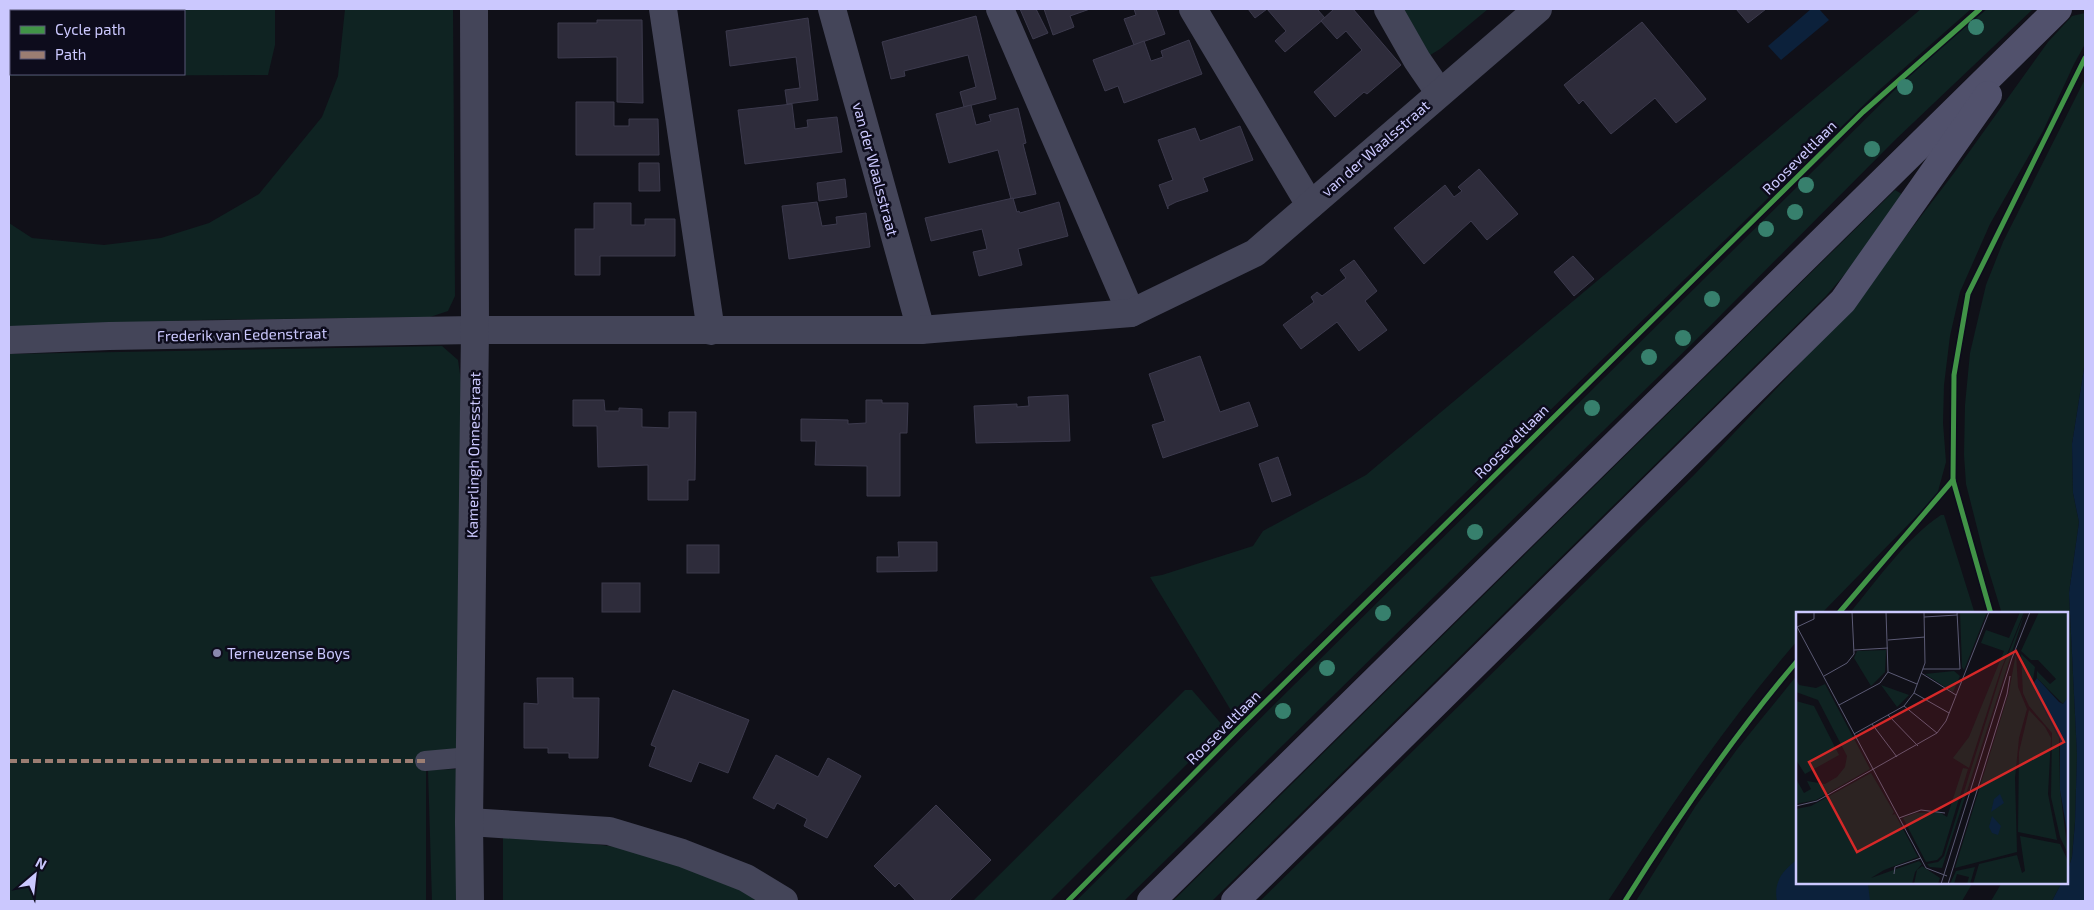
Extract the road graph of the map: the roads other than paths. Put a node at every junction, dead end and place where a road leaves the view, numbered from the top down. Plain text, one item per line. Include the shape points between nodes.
1 (474, 9) edge
2 (663, 9) edge
3 (832, 9) edge
4 (1000, 9) edge
5 (1193, 9) edge
6 (1388, 9) edge
7 (1538, 9) edge
8 (2058, 9) edge
9 (2029, 37) junction
10 (1439, 92) junction
11 (1310, 205) junction
12 (1131, 313) junction
13 (474, 330) junction
14 (921, 330) junction
15 (711, 331) junction
16 (9, 340) edge
17 (470, 756) junction
18 (425, 761) dead end
19 (469, 822) junction
20 (470, 901) edge
21 (784, 901) edge
22 (1151, 901) edge
23 (1235, 901) edge

1 - 13 street, Kamerlingh Onnesstraat
2 - 15 street
3 - 14 street, van der Waalsstraat
4 - 12 street
5 - 11 street, van der Waalsstraat
6 - 10 street, van der Waalsstraat
7 - 10 street, van der Waalsstraat
8 - 9 main road
9 - 22 main road
9 - 23 main road via 1843,301
10 - 11 street, van der Waalsstraat
11 - 12 street, van der Waalsstraat via 1255,253
12 - 14 street, van der Waalsstraat
13 - 15 street, van der Waalsstraat
13 - 16 street, Frederik van Eedenstraat
13 - 17 street, Kamerlingh Onnesstraat
14 - 15 street, van der Waalsstraat
17 - 18 lane
17 - 19 street, Kamerlingh Onnesstraat
19 - 20 street, Kamerlingh Onnesstraat
19 - 21 street via 609,831 682,853 746,878

